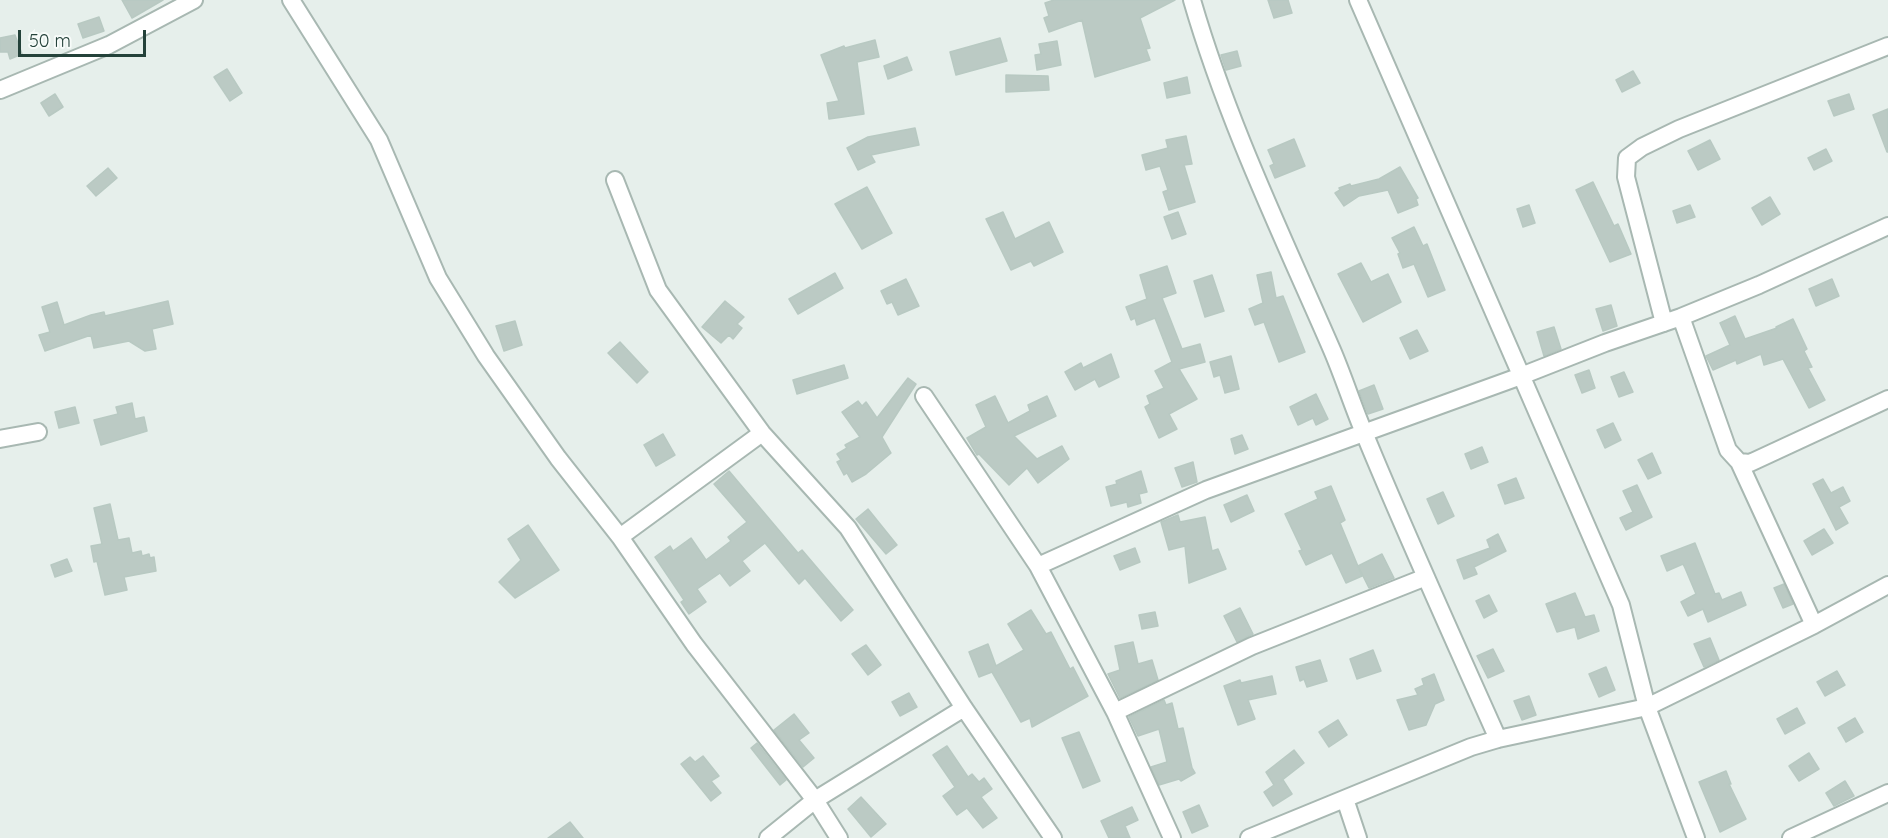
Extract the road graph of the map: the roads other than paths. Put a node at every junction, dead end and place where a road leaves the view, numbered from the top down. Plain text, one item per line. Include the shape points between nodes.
1 (194, 0) edge
2 (291, 0) edge
3 (1192, 0) edge
4 (1358, 0) edge
5 (1888, 46) edge
6 (0, 90) edge
7 (615, 180) dead end
8 (1888, 226) edge
9 (1681, 316) junction
10 (1664, 322) junction
11 (1521, 376) junction
12 (924, 396) dead end
13 (1888, 399) edge
14 (38, 432) dead end
15 (762, 433) junction
16 (1364, 433) junction
17 (0, 439) edge
18 (1739, 462) junction
19 (620, 537) junction
20 (1038, 566) junction
21 (1426, 577) junction
22 (1888, 585) edge
23 (1814, 625) junction
24 (1647, 707) junction
25 (964, 708) junction
26 (1115, 712) junction
27 (1497, 739) junction
28 (1888, 793) edge
29 (1345, 799) junction
30 (815, 800) junction
31 (768, 838) edge
32 (839, 838) edge
33 (1053, 838) edge
34 (1172, 838) edge
35 (1249, 838) edge
36 (1358, 838) edge
37 (1696, 838) edge
38 (1791, 838) edge

1 - 6 street via 109,45
2 - 19 street via 379,140 438,278 486,356
3 - 16 street via 1207,51 1268,207
4 - 11 street
5 - 10 street via 1679,129 1627,158 1626,177
7 - 15 street via 658,290
8 - 9 street via 1760,285
9 - 10 street
9 - 18 street via 1728,450
10 - 11 street
11 - 16 street
11 - 24 street via 1621,605
12 - 20 street
13 - 18 street via 1750,463
14 - 17 street
15 - 19 street
15 - 25 street via 848,528
16 - 20 street via 1206,490
16 - 21 street
18 - 23 street
19 - 30 street via 694,644
20 - 26 street
21 - 26 street via 1252,646
21 - 27 street
22 - 23 street
23 - 24 street
24 - 27 street
24 - 37 street
25 - 30 street
25 - 33 street
26 - 34 street
27 - 29 street
28 - 38 street
29 - 35 street
29 - 36 street
30 - 31 street
30 - 32 street

